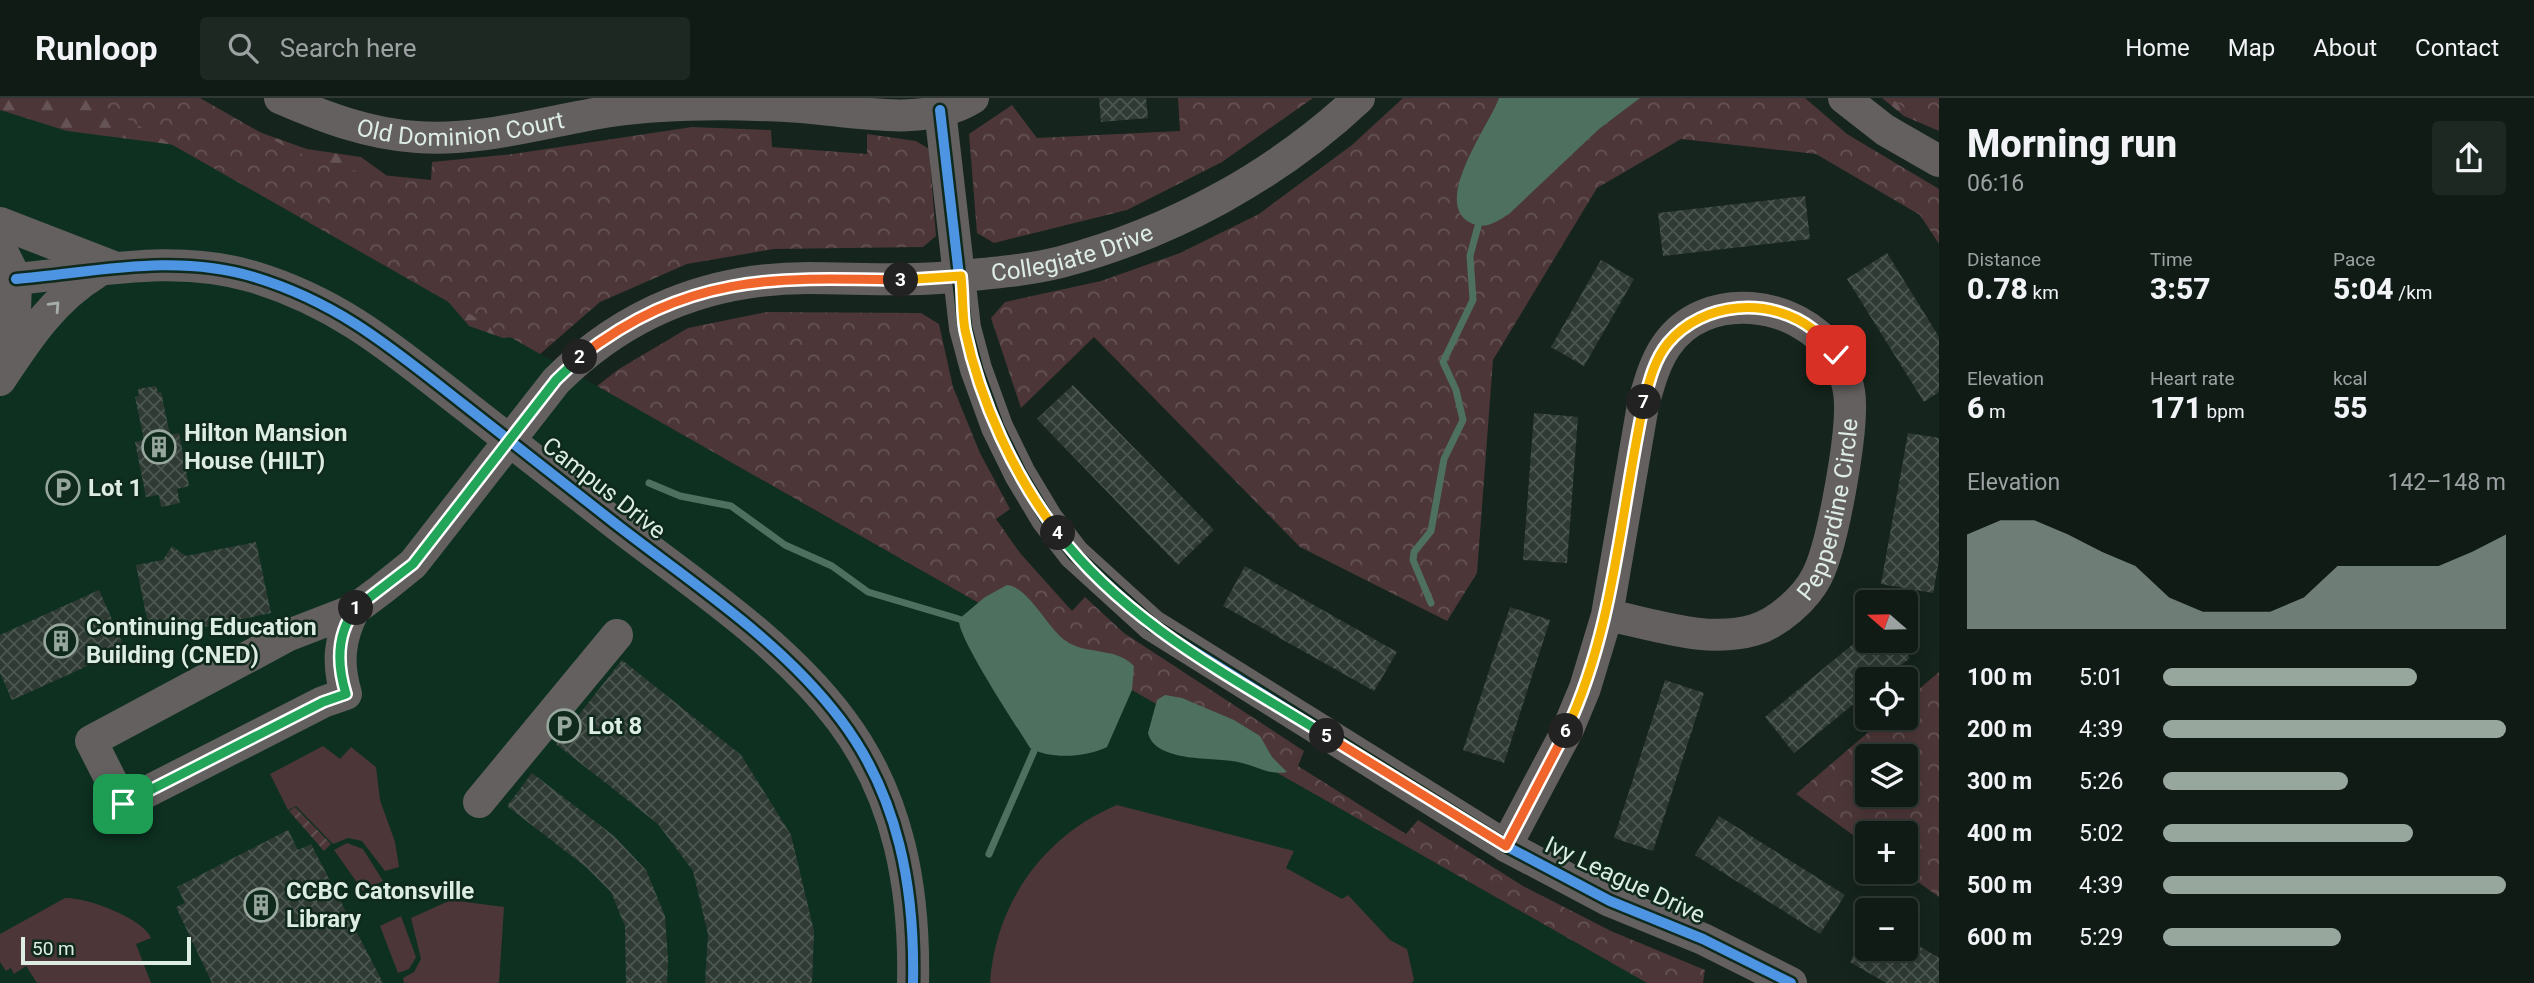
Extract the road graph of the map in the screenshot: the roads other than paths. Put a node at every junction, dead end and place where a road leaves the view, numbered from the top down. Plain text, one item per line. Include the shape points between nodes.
1 (280, 98) edge
2 (973, 98) edge
3 (1359, 98) edge
4 (1844, 98) edge
5 (940, 110) junction
6 (1939, 161) edge
7 (0, 223) edge
8 (0, 247) edge
9 (108, 269) junction
10 (961, 276) junction
11 (16, 279) junction
12 (0, 380) edge
13 (509, 440) junction
14 (354, 610) junction
15 (1607, 615) junction
16 (617, 635) dead end
17 (479, 802) dead end
18 (1506, 846) junction
19 (913, 983) edge
20 (1791, 983) edge

1 - 5 street, Old Dominion Court via 323,117 419,138 512,130 611,111 701,103 907,115
2 - 5 street, Old Dominion Court
3 - 10 street, Collegiate Drive via 1277,164 1198,211 1131,240 1059,262
4 - 6 street via 1885,130
5 - 10 street
7 - 9 street
8 - 11 street
9 - 11 street, Campus Drive
12 -> 9 street via 62,298
9 - 13 street, Campus Drive via 206,265 302,293 346,315
10 - 13 street, Collegiate Drive via 783,279 709,289 655,309 614,331 556,380
10 - 18 street, Ivy League Drive via 965,328 997,427 1047,519 1074,554 1152,625
11 - 12 street via 10,347
13 - 14 street, Collegiate Drive via 413,564
13 - 19 street, Campus Drive via 789,663 842,721 895,823 909,879
14 - 14 street via 289,635 92,741 123,804 346,694 339,656 342,633
15 - 15 street, Pepperdine Circle via 1699,634 1729,635 1755,630 1775,619 1798,601 1817,576 1829,542 1849,434 1850,402 1836,355 1815,331 1788,315 1721,309 1689,322 1667,344 1652,371 1643,405
15 - 18 street, Pepperdine Circle via 1585,688
16 - 17 street
18 - 20 street, Ivy League Drive via 1610,901

